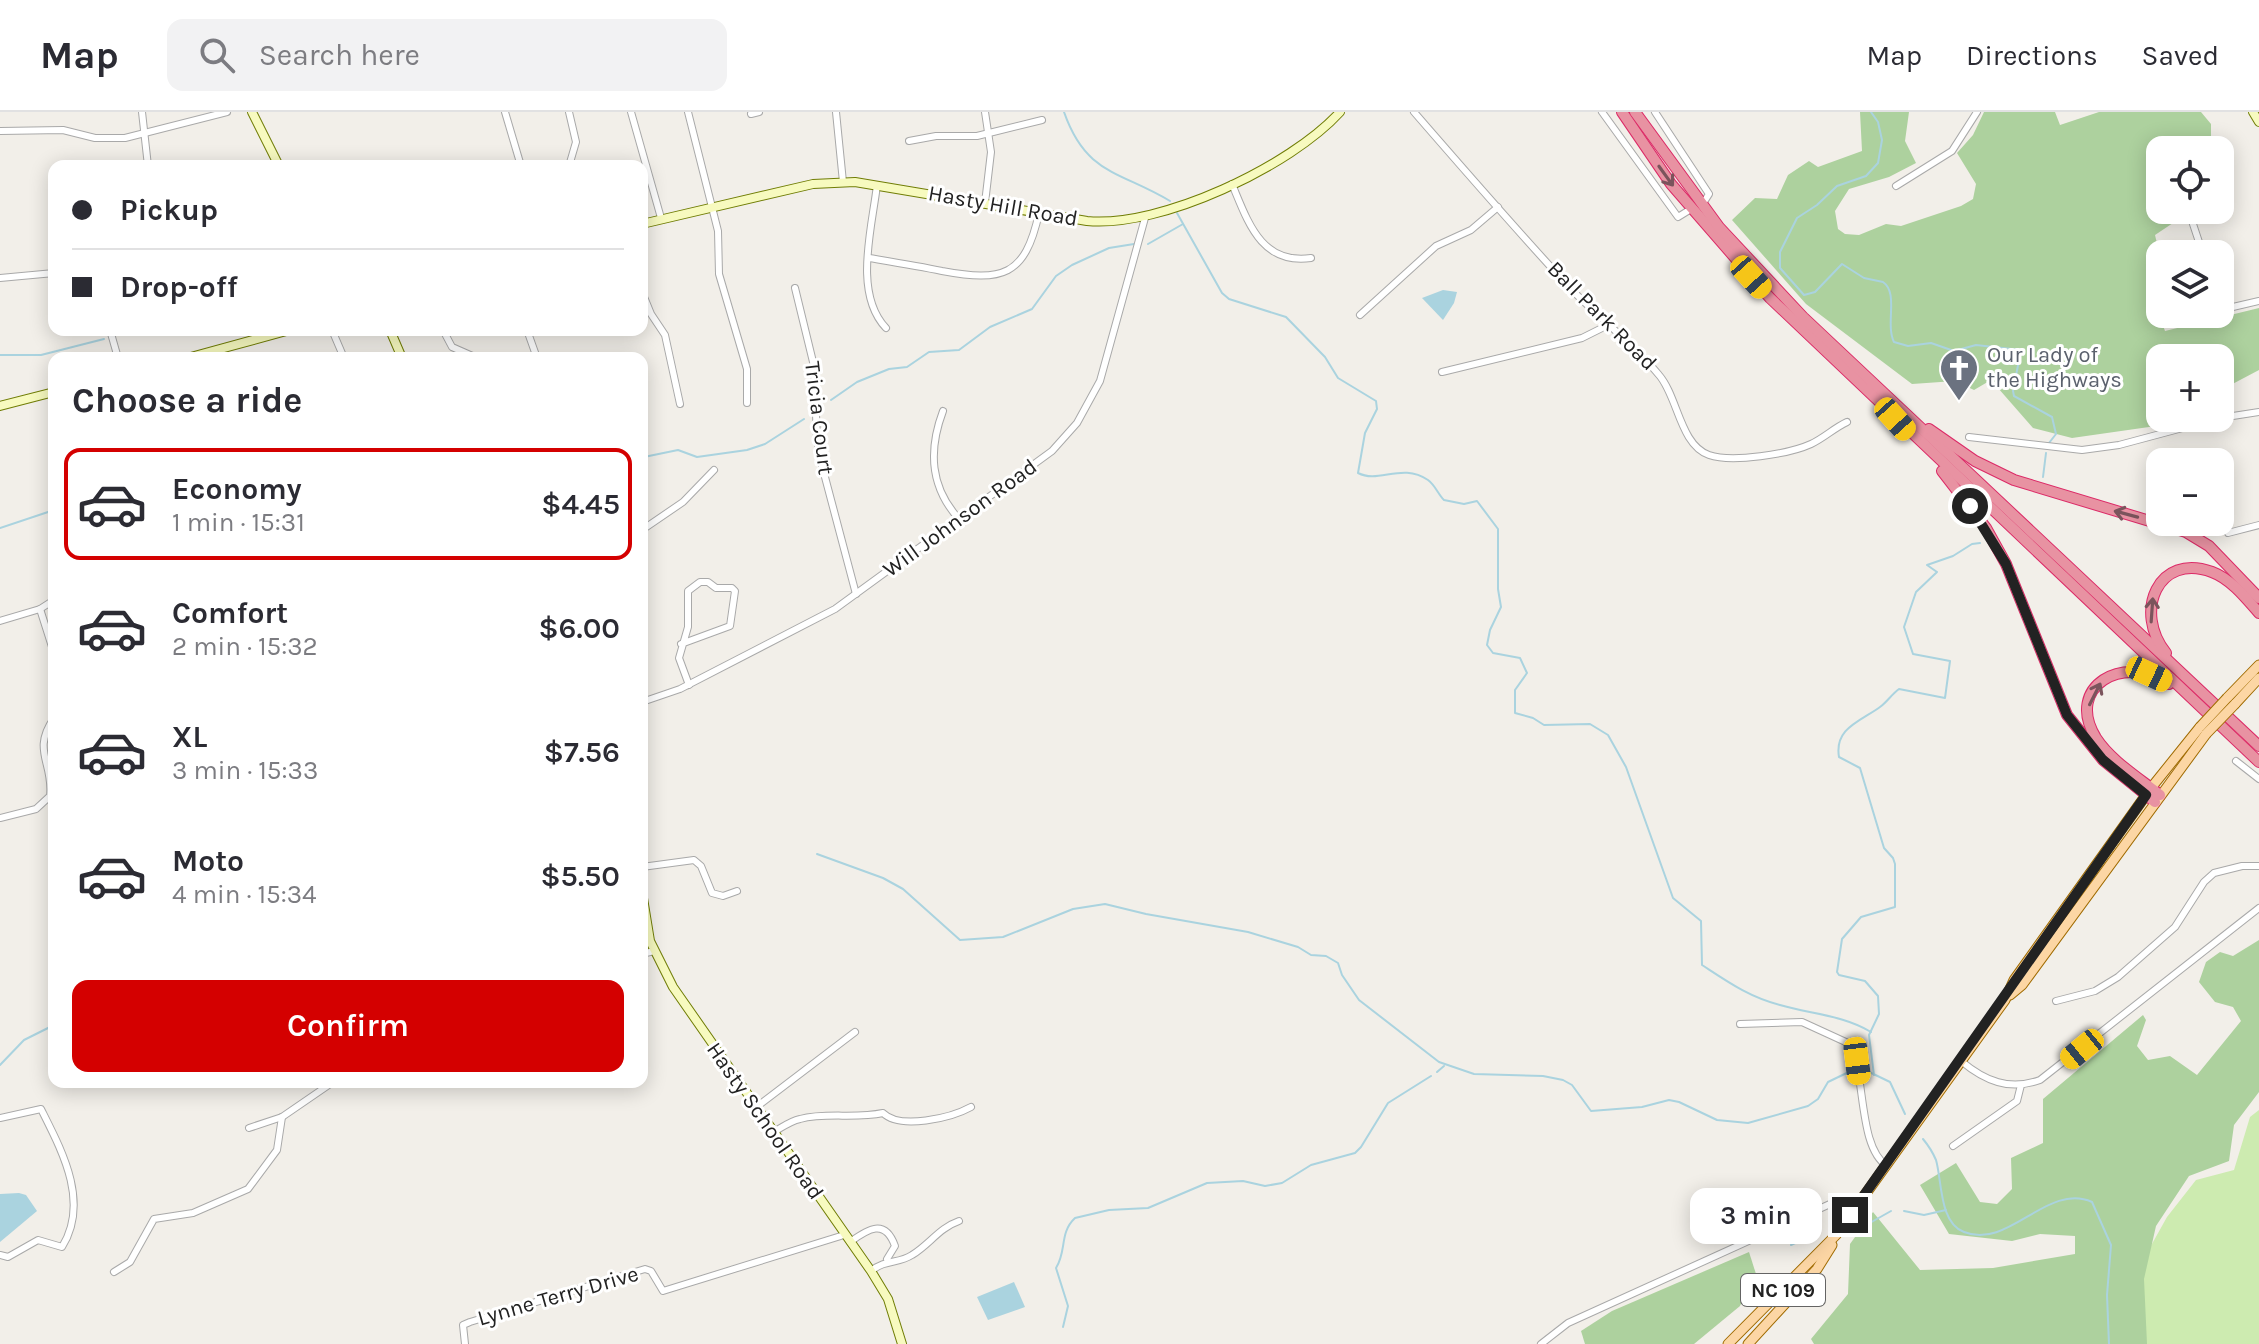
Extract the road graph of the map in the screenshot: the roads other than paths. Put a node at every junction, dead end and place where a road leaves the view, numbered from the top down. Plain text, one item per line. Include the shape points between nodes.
1 (142, 112) edge
2 (227, 112) edge
3 (252, 112) edge
4 (505, 112) edge
5 (569, 112) edge
6 (631, 112) edge
7 (688, 112) edge
8 (836, 112) edge
9 (985, 112) edge
10 (1340, 112) edge
11 (1414, 112) edge
12 (1602, 112) edge
13 (1622, 112) edge
14 (1635, 112) edge
15 (1655, 112) edge
16 (1977, 112) edge
17 (2253, 112) edge
18 (1042, 120) dead end
19 (2259, 122) edge
20 (0, 131) edge
21 (143, 134) junction
22 (990, 134) junction
23 (909, 141) dead end
24 (147, 160) edge
25 (276, 160) edge
26 (519, 160) edge
27 (571, 160) edge
28 (645, 160) edge
29 (648, 172) edge
30 (843, 182) junction
31 (1232, 184) junction
32 (877, 185) junction
33 (1896, 186) dead end
34 (985, 203) junction
35 (712, 206) junction
36 (1498, 207) junction
37 (1697, 207) junction
38 (1039, 213) junction
39 (661, 218) junction
40 (1145, 218) junction
41 (648, 222) edge
42 (869, 258) junction
43 (1311, 258) dead end
44 (48, 274) edge
45 (0, 278) edge
46 (795, 288) dead end
47 (2259, 301) edge
48 (648, 307) edge
49 (2234, 307) edge
50 (1360, 315) dead end
51 (1608, 325) junction
52 (886, 328) dead end
53 (268, 336) edge
54 (446, 336) edge
55 (209, 352) edge
56 (463, 352) edge
57 (1442, 372) dead end
58 (48, 394) edge
59 (1891, 400) junction
60 (747, 403) dead end
61 (680, 404) dead end
62 (0, 406) edge
63 (943, 411) dead end
64 (2259, 412) edge
65 (2234, 416) edge
66 (1895, 419) junction
67 (1847, 422) dead end
68 (2168, 432) edge
69 (1969, 437) dead end
70 (714, 470) dead end
71 (959, 519) junction
72 (2259, 525) edge
73 (648, 526) edge
74 (2234, 531) edge
75 (856, 594) junction
76 (2259, 598) edge
77 (48, 604) edge
78 (40, 609) junction
79 (2259, 613) edge
80 (0, 621) edge
81 (48, 634) edge
82 (681, 644) junction
83 (2259, 665) edge
84 (2184, 677) junction
85 (2259, 678) edge
86 (689, 685) junction
87 (2189, 698) junction
88 (648, 700) edge
89 (2231, 701) junction
90 (48, 727) edge
91 (2259, 746) edge
92 (2236, 761) dead end
93 (2259, 762) edge
94 (48, 773) edge
95 (2259, 779) edge
96 (2153, 795) junction
97 (48, 798) edge
98 (0, 818) edge
99 (648, 866) edge
100 (2259, 866) edge
101 (737, 891) dead end
102 (2259, 908) edge
103 (648, 922) edge
104 (654, 951) junction
105 (648, 952) edge
106 (2056, 1001) dead end
107 (1740, 1024) dead end
108 (855, 1032) dead end
109 (1961, 1061) junction
110 (2021, 1085) junction
111 (324, 1088) edge
112 (971, 1107) dead end
113 (755, 1108) junction
114 (282, 1117) junction
115 (0, 1118) edge
116 (249, 1128) dead end
117 (772, 1133) junction
118 (1953, 1146) dead end
119 (1887, 1166) junction
120 (1830, 1204) dead end
121 (959, 1221) dead end
122 (1836, 1235) junction
123 (847, 1239) junction
124 (0, 1255) edge
125 (884, 1262) junction
126 (871, 1271) junction
127 (114, 1272) dead end
128 (465, 1344) edge
129 (902, 1344) edge
130 (1541, 1344) edge
131 (1728, 1344) edge
132 (1748, 1344) edge

1 - 21 street
2 - 21 street
3 - 25 street
4 - 26 street
5 - 27 street via 576,142
6 - 28 street
7 - 35 street
8 - 30 street
9 - 22 street
10 - 31 street, Hasty Hill Road via 1289,155
11 - 36 street, Ball Park Road
12 - 37 street via 1678,217
13 -> 37 highway
14 - 37 highway
15 - 37 street via 1703,180 1709,194
16 - 33 street via 1952,151
17 - 19 street
18 - 22 street
20 - 21 street via 63,130 111,139
21 - 24 street
22 - 23 street
22 - 34 street
29 - 39 street
30 - 32 street, Hasty Hill Road
30 - 35 street, Hasty Hill Road
31 - 40 street, Hasty Hill Road
31 - 43 street via 1262,245 1278,256
32 - 34 street, Hasty Hill Road
32 - 42 street
34 - 38 street, Hasty Hill Road
35 - 39 street, Hasty Hill Road
35 - 60 street via 719,274 747,369
36 - 50 street via 1471,230 1436,246
36 - 51 street, Ball Park Road
37 - 59 highway
37 - 66 highway via 1770,298
38 - 40 street, Hasty Hill Road via 1106,223
38 - 42 street via 1026,255 999,275 972,276
39 - 41 street, Hasty Hill Road
40 - 71 street, Will Johnson Road via 1094,394 1077,423 1052,451
42 - 52 street via 873,308
44 - 45 street
46 - 75 street, Tricia Court via 814,366 821,462
47 - 49 street
48 - 61 street via 665,335
51 - 57 street via 1582,338
51 - 67 street, Ball Park Road via 1662,378 1689,437 1707,455 1734,458 1794,450
53 - 55 street
54 - 56 street via 452,347
58 - 62 street
76 -> 59 highway via 2209,546 2186,532 2014,480 1975,461
59 - 84 highway
63 - 71 street via 933,451 934,473 942,498
64 - 65 street
66 - 87 highway
66 - 96 highway via 1986,528 2006,564 2067,715 2103,760
68 - 69 street via 2082,450
70 - 73 street via 683,502
71 - 75 street, Will Johnson Road
72 - 74 street
75 - 86 street, Will Johnson Road
77 - 78 street
78 - 80 street
78 - 81 street
84 -> 79 highway via 2152,630 2150,601 2167,578 2179,571 2212,572
82 - 82 street via 730,626 732,588 700,582 688,591 688,627
82 - 86 street via 679,658
83 - 89 main road, NC 109
84 - 91 highway
85 - 89 main road, NC 109
86 - 88 street, Will Johnson Road
87 - 93 highway
96 -> 87 highway via 2095,737 2088,710 2091,694 2110,675 2137,670
89 - 96 main road, NC 109, bridge
90 - 94 street via 42,751
92 - 95 street
96 - 109 main road, NC 109 via 2014,980
97 - 98 street via 36,809
99 - 101 street via 694,860 712,893
100 - 106 street via 2214,873 2175,927 2118,977 2095,991
102 - 110 street via 2060,1067
103 - 104 street, Hasty School Road
104 - 105 street
104 - 113 street, Hasty School Road
107 - 119 street via 1802,1022 1850,1044 1874,1153
108 - 113 street
109 - 110 street via 1989,1081
109 - 119 main road, NC 109
110 - 118 street via 2017,1101
111 - 114 street
112 - 117 street via 905,1124 883,1113 812,1116
113 - 117 street, Hasty School Road
114 - 116 street
114 - 127 street via 277,1150 248,1189 193,1213 154,1219 130,1262
115 - 124 street via 41,1109 74,1190 72,1219 62,1247 38,1240 8,1257
117 - 123 street, Hasty School Road
119 - 122 main road, NC 109
120 - 130 street via 1568,1323
121 - 125 street via 914,1254
122 - 131 main road, NC 109
122 - 132 main road, NC 109 via 1817,1269
123 - 125 street via 874,1227 887,1231 895,1246
123 - 126 street, Hasty School Road
123 - 128 street, Lynne Terry Drive via 663,1291 645,1269 470,1322 463,1325
125 - 126 street
126 - 129 street, Hasty School Road via 889,1302

